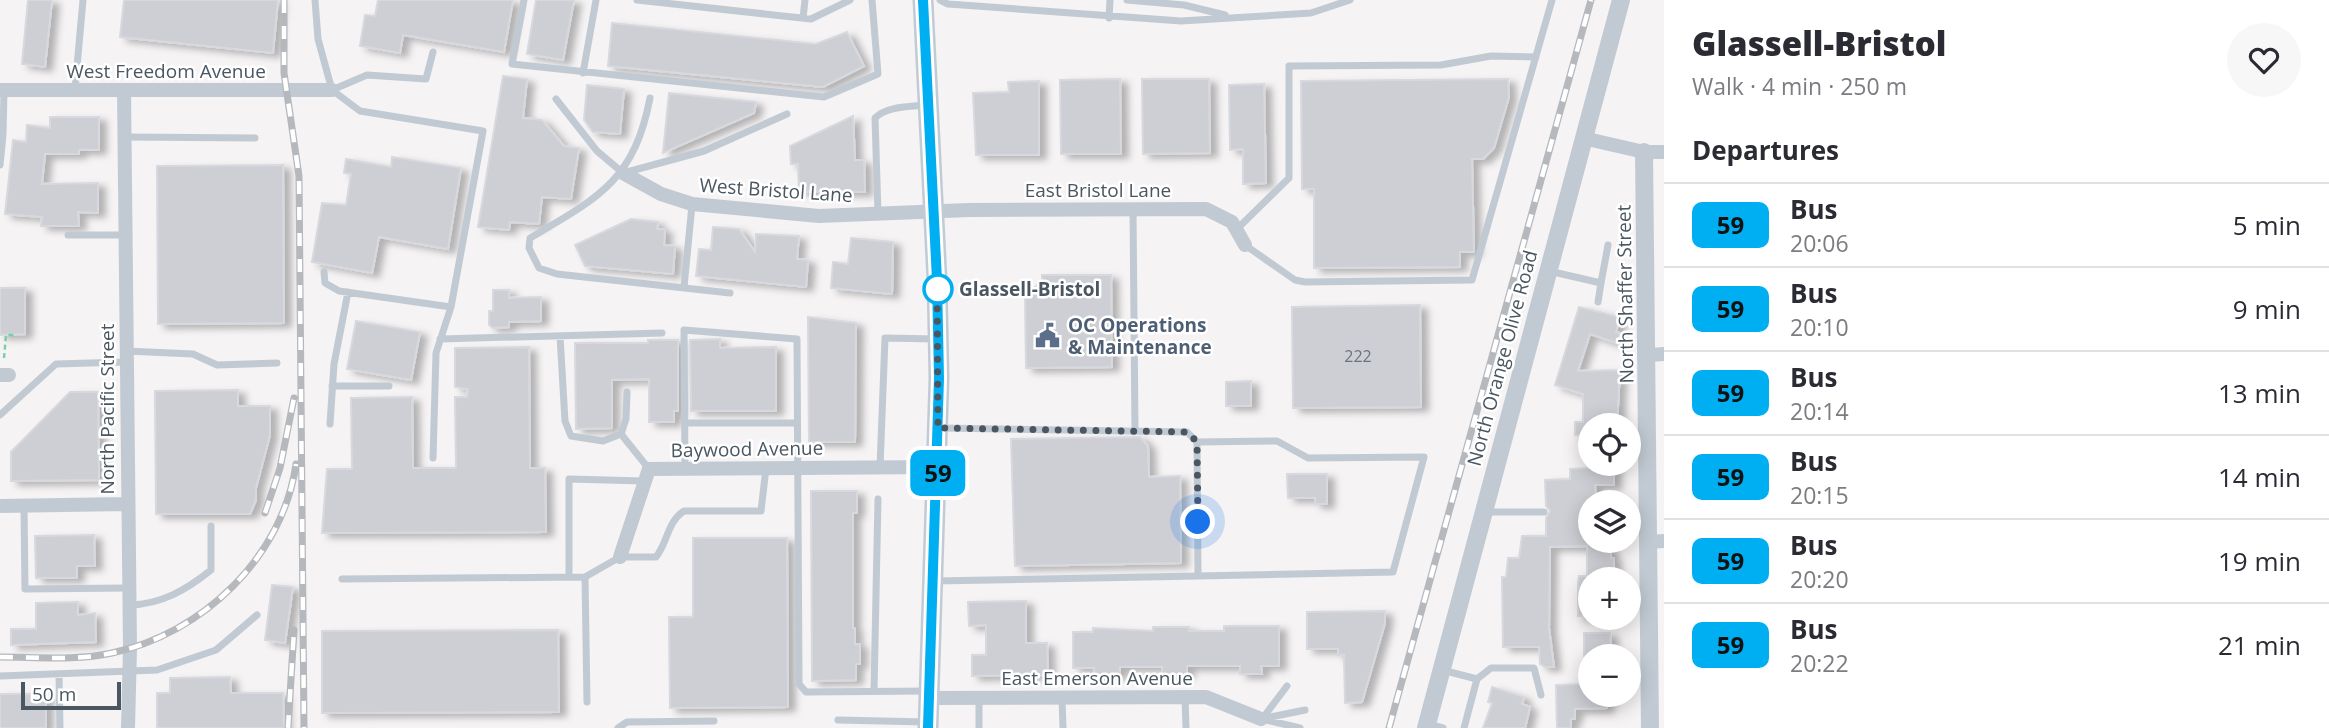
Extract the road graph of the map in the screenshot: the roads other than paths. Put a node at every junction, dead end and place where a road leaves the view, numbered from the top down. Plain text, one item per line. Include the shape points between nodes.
1 (83, 0) edge
2 (315, 0) edge
3 (523, 0) edge
4 (596, 0) edge
5 (637, 0) edge
6 (805, 0) edge
7 (850, 0) edge
8 (872, 0) edge
9 (923, 0) edge
10 (940, 0) edge
11 (1110, 0) edge
12 (1127, 0) edge
13 (1350, 0) edge
14 (1552, 0) edge
15 (1621, 0) edge
16 (673, 2) edge
17 (1229, 16) junction
18 (1109, 18) junction
19 (803, 19) junction
20 (433, 52) dead end
21 (1536, 57) junction
22 (583, 74) junction
23 (2, 90) edge
24 (75, 90) junction
25 (124, 90) junction
26 (332, 90) junction
27 (650, 98) dead end
28 (556, 99) dead end
29 (929, 105) junction
30 (787, 114) dead end
31 (2, 135) edge
32 (124, 137) junction
33 (255, 138) dead end
34 (1583, 138) junction
35 (1644, 152) junction
36 (1664, 152) edge
37 (0, 165) edge
38 (623, 173) junction
39 (692, 204) junction
40 (1133, 209) junction
41 (934, 211) junction
42 (878, 214) junction
43 (1237, 229) junction
44 (68, 235) dead end
45 (124, 235) junction
46 (1245, 245) joint
47 (1608, 245) dead end
48 (1547, 270) junction
49 (324, 271) dead end
50 (1601, 283) junction
51 (684, 288) junction
52 (348, 292) junction
53 (730, 293) dead end
54 (1598, 302) dead end
55 (451, 307) junction
56 (662, 333) dead end
57 (560, 336) junction
58 (440, 339) junction
59 (938, 339) junction
60 (1656, 355) edge
61 (126, 357) junction
62 (277, 363) dead end
63 (332, 386) junction
64 (389, 386) dead end
65 (626, 392) dead end
66 (0, 415) edge
67 (797, 422) junction
68 (685, 423) junction
69 (330, 424) dead end
70 (938, 428) junction
71 (1135, 431) junction
72 (621, 434) junction
73 (1197, 442) junction
74 (433, 458) dead end
75 (880, 467) junction
76 (938, 467) junction
77 (766, 468) junction
78 (797, 468) junction
79 (685, 469) junction
80 (647, 475) junction
81 (878, 499) dead end
82 (127, 504) junction
83 (0, 506) edge
84 (24, 506) junction
85 (1483, 512) junction
86 (1544, 512) dead end
87 (211, 526) dead end
88 (1657, 541) edge
89 (620, 557) junction
90 (1198, 576) junction
91 (569, 577) junction
92 (585, 577) junction
93 (342, 579) dead end
94 (933, 581) junction
95 (129, 588) junction
96 (129, 605) junction
97 (257, 615) dead end
98 (1441, 669) junction
99 (130, 671) junction
100 (59, 674) junction
101 (0, 676) edge
102 (1477, 679) junction
103 (1287, 686) dead end
104 (874, 691) junction
105 (929, 695) junction
106 (1541, 695) dead end
107 (1185, 697) junction
108 (979, 698) junction
109 (1062, 698) junction
110 (587, 702) dead end
111 (1305, 710) dead end
112 (1261, 719) junction
113 (715, 720) dead end
114 (838, 720) dead end
115 (868, 724) edge
116 (928, 725) edge
117 (1432, 727) edge
118 (60, 728) edge
119 (128, 728) edge
120 (618, 728) edge
121 (979, 728) edge
122 (1063, 728) edge
123 (1186, 728) edge
124 (1300, 728) edge
125 (1464, 728) edge
126 (1650, 728) edge

1 - 24 lane
2 - 26 lane via 318,39
3 - 22 lane via 512,64
4 - 22 lane
5 - 16 lane
6 - 19 lane
7 - 19 lane
8 - 22 lane via 878,74 824,97
9 - 29 main road
10 - 18 lane
11 - 18 lane
12 - 17 lane via 1184,5
13 - 17 lane via 1311,13
14 - 21 lane
15 - 34 street, North Orange Olive Road
16 - 19 lane
17 - 18 lane via 1181,21
20 - 26 lane via 426,79 367,75
21 - 43 lane via 1491,56 1441,65 1289,66 1289,178
21 - 46 lane via 1472,280 1305,282 1295,280
23 - 24 street, West Freedom Avenue
23 - 31 lane
24 - 25 street, West Freedom Avenue
25 - 26 street, West Freedom Avenue
25 - 32 street, North Pacific Street
26 - 55 lane via 360,111 483,131
27 - 38 lane via 641,135
28 - 38 lane via 597,151
29 - 41 main road
29 - 42 lane via 894,109 875,118
30 - 38 lane via 694,154
31 - 37 lane
32 - 33 lane
32 - 45 street, North Pacific Street
34 - 35 street
34 - 48 street, North Orange Olive Road
35 - 36 street
35 - 60 street, North Shaffer Street
38 - 39 street, West Bristol Lane via 661,194
38 - 51 lane via 588,203 530,239 529,248 539,268
39 - 42 street, West Bristol Lane via 819,216
39 - 51 lane
40 - 41 street, East Bristol Lane
40 - 43 street, East Bristol Lane via 1206,209 1224,216
40 - 71 lane
41 - 42 street, West Bristol Lane
41 - 59 main road
43 - 46 street, East Bristol Lane
44 - 45 lane
45 - 61 street, North Pacific Street
47 - 50 lane
48 - 50 lane
48 - 85 street, North Orange Olive Road
49 - 52 lane via 330,288
50 - 54 lane
51 - 53 lane
52 - 55 lane
52 - 63 lane
55 - 58 lane
56 - 57 lane
57 - 58 lane
57 - 72 lane via 565,421 571,436 603,441
58 - 74 lane
59 - 70 main road
59 - 75 lane via 884,338
60 - 88 street, North Shaffer Street
61 - 62 lane via 193,354 217,365
61 - 66 lane via 56,364
61 - 82 street, North Pacific Street
63 - 64 lane
63 - 69 lane
65 - 72 lane
67 - 68 lane
67 - 68 lane via 797,339 684,330
67 - 78 lane
68 - 79 lane
70 - 71 lane
70 - 76 main road
71 - 73 lane via 1187,432
72 - 80 lane
73 - 90 lane
73 - 90 lane via 1277,441 1308,458 1424,457 1393,572
75 - 76 street, Baywood Avenue
75 - 78 street, Baywood Avenue
76 - 94 main road
77 - 78 street, Baywood Avenue
77 - 79 street, Baywood Avenue
77 - 89 lane via 761,510 684,510 674,517 666,544 656,557
78 - 104 lane via 799,684 806,692
79 - 80 street, Baywood Avenue
80 - 89 street
80 - 91 lane via 569,479
81 - 104 lane
82 - 84 street
82 - 95 street, North Pacific Street
83 - 84 street
84 - 95 lane via 24,589
85 - 86 lane
85 - 98 street, North Orange Olive Road
87 - 96 lane via 211,570 155,604
88 - 126 street, North Shaffer Street
89 - 92 lane
90 - 94 lane
91 - 92 lane
91 - 93 lane
92 - 110 lane
94 - 105 main road
95 - 96 street, North Pacific Street
96 - 99 street, North Pacific Street
97 - 99 lane via 216,650 157,670
98 - 102 lane
98 - 117 street, North Orange Olive Road
99 - 100 lane
99 - 119 street, North Pacific Street
100 - 101 lane
100 - 118 lane
102 - 106 lane via 1491,668 1534,668
102 - 125 lane
103 - 112 lane
104 - 105 lane
105 - 108 street, East Emerson Avenue
105 - 116 main road
107 - 109 street, East Emerson Avenue
107 - 112 street, East Emerson Avenue via 1206,697
107 - 123 lane
108 - 109 street, East Emerson Avenue
108 - 121 lane
109 - 122 lane
111 - 112 lane
112 - 124 lane
113 - 120 lane via 627,722
114 - 115 lane
115 - 116 lane

